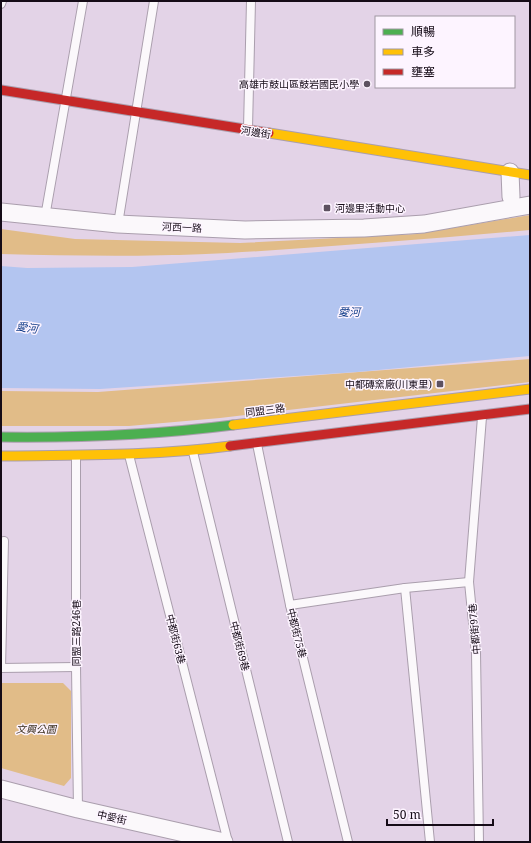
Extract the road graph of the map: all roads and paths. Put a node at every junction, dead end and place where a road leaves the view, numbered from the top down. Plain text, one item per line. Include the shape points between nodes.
1 (2, 1) edge
2 (83, 1) edge
3 (154, 1) edge
4 (251, 1) edge
5 (1, 4) edge
6 (1, 90) edge
7 (65, 101) junction
8 (136, 112) junction
9 (248, 131) junction
10 (510, 172) junction
11 (530, 175) edge
12 (530, 193) edge
13 (511, 197) junction
14 (530, 205) edge
15 (1, 212) edge
16 (45, 217) junction
17 (118, 224) junction
18 (364, 228) junction
19 (530, 389) edge
20 (530, 409) edge
21 (482, 416) junction
22 (255, 433) junction
23 (1, 437) edge
24 (128, 445) junction
25 (192, 451) junction
26 (1, 456) edge
27 (76, 456) junction
28 (4, 541) dead end
29 (470, 582) junction
30 (405, 588) junction
31 (290, 605) junction
32 (76, 667) junction
33 (1, 668) edge
34 (1, 789) edge
35 (78, 809) junction
36 (224, 842) edge
37 (228, 842) edge
38 (288, 842) edge
39 (348, 842) edge
40 (430, 842) edge
41 (479, 842) edge

1 - 5 lane
2 - 7 lane
3 - 8 lane
4 - 9 lane
6 - 7 street, 河邊街
7 - 8 street, 河邊街
7 - 16 lane
8 - 9 street, 河邊街
8 - 17 lane
9 - 10 street, 河邊街
10 - 11 street, 河邊街
10 - 13 street
12 - 13 street, 河西一路
13 - 18 street, 河西一路 via 432,212 393,216
14 - 18 street, 河西一路 via 424,224
15 - 16 street, 河西一路
16 - 17 street, 河西一路
17 - 18 street, 河西一路 via 245,230
19 - 22 street, 同盟三路
20 - 21 street, 同盟三路
21 - 22 street, 同盟三路
21 - 29 lane, 中都街97巷
22 - 24 street, 同盟三路 via 187,431
22 - 25 street, 同盟三路
22 - 31 lane, 中都街75巷
23 - 24 street, 同盟三路 via 79,438
24 - 25 street, 同盟三路
24 - 27 street, 同盟三路
24 - 37 lane, 中都街63巷
25 - 38 lane, 中都街69巷
26 - 27 street, 同盟三路
27 - 32 lane, 同盟三路246巷
28 - 33 lane
29 - 30 lane
29 - 41 lane, 中都街97巷 via 476,653
30 - 31 lane
30 - 40 lane
31 - 39 lane, 中都街75巷
32 - 33 lane
32 - 35 lane, 同盟三路246巷
34 - 35 street, 中愛街
35 - 36 street, 中愛街

